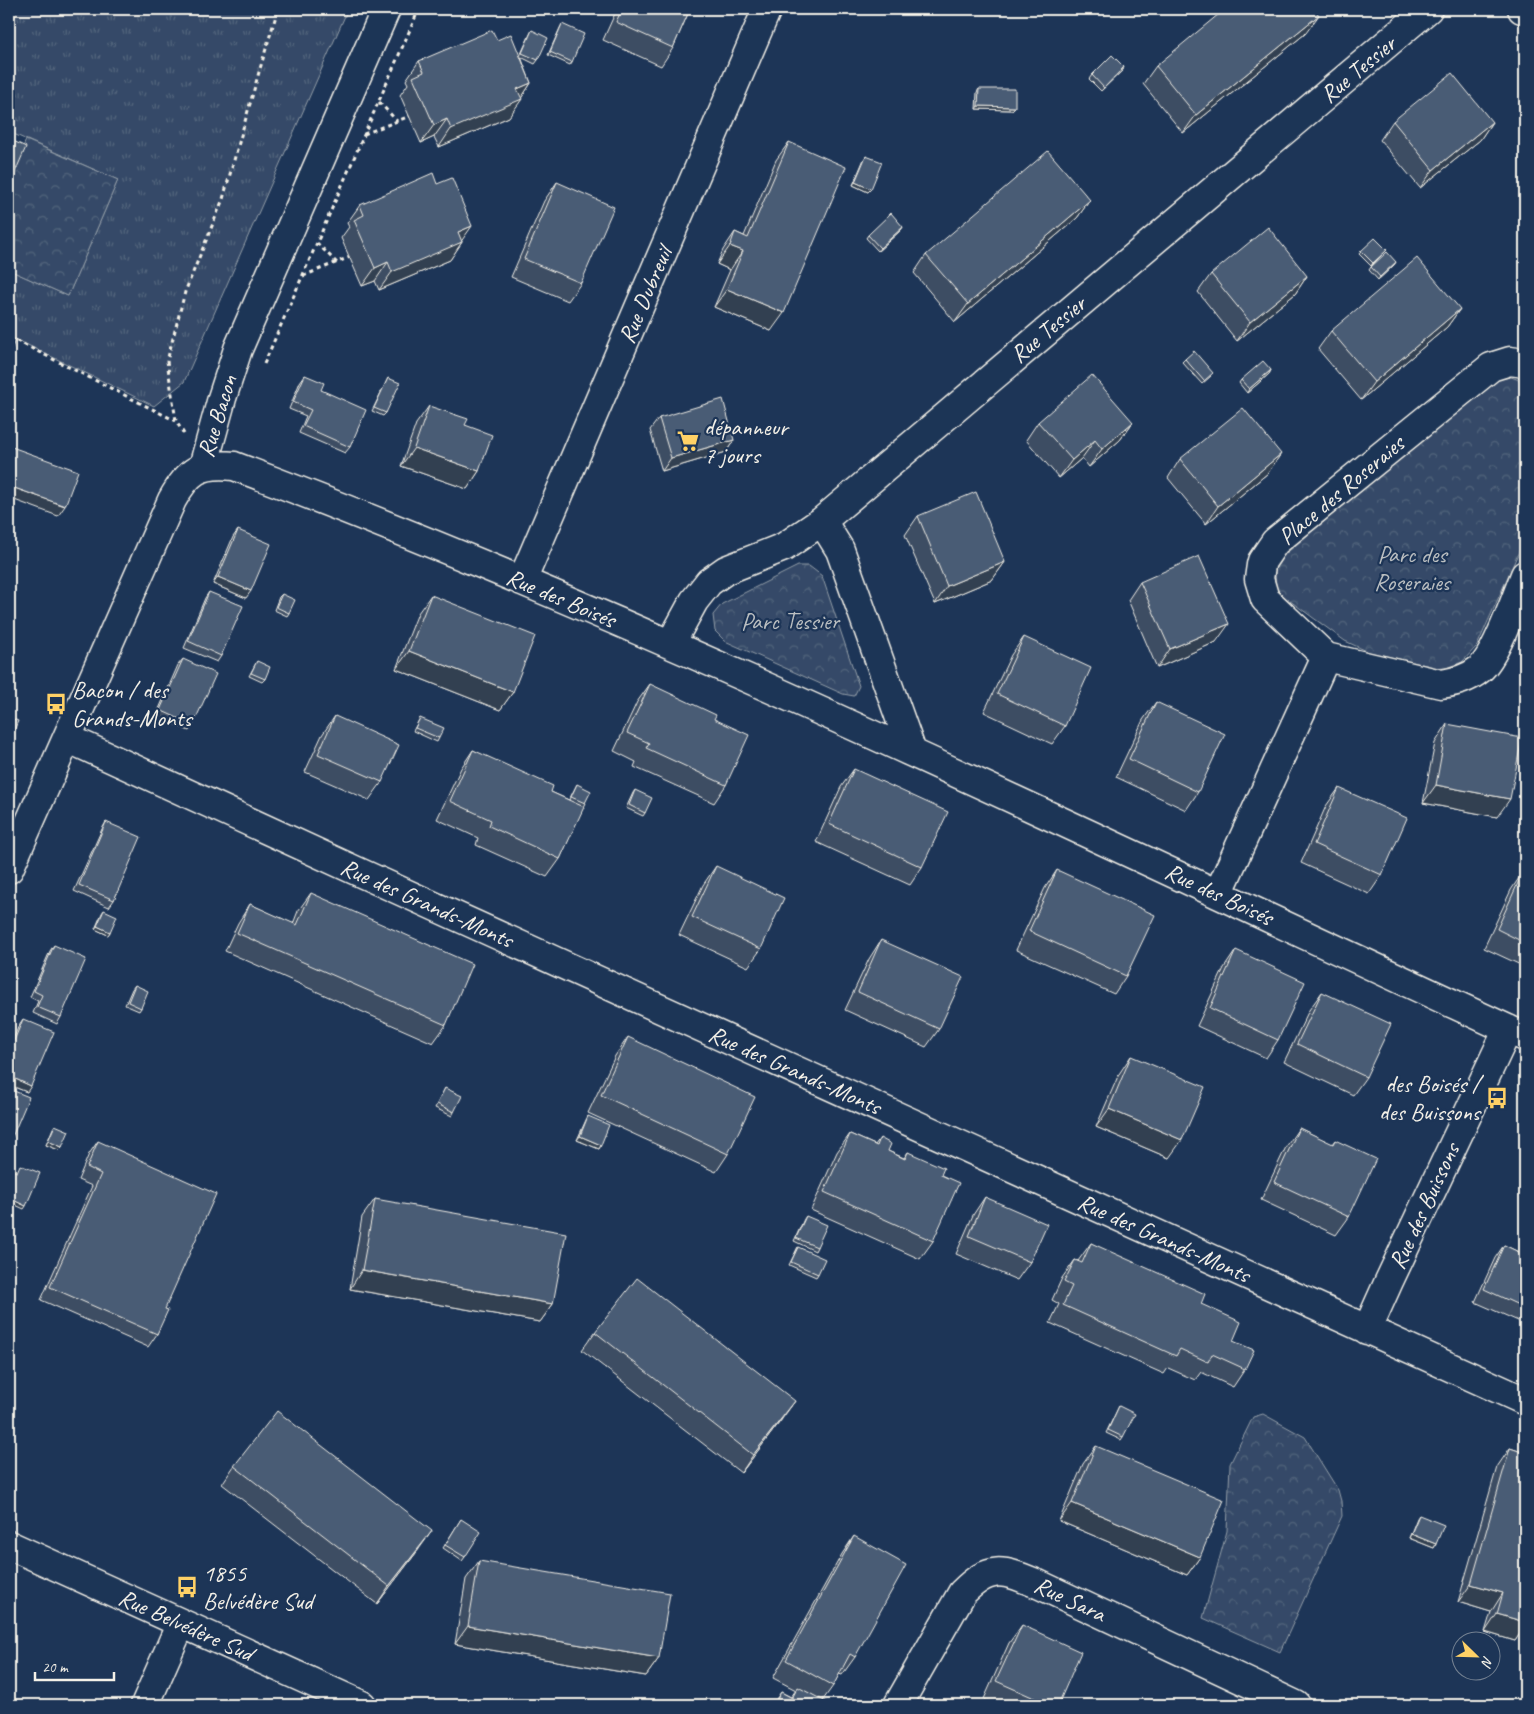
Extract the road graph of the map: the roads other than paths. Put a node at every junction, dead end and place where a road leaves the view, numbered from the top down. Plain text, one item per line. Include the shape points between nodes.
1 (386, 9) edge
2 (767, 9) edge
3 (1428, 9) edge
4 (1525, 363) edge
5 (203, 467) junction
6 (822, 520) junction
7 (1525, 575) edge
8 (522, 581) junction
9 (671, 643) junction
10 (1326, 657) junction
11 (66, 738) junction
12 (912, 752) junction
13 (9, 868) edge
14 (1218, 894) junction
15 (1517, 1033) edge
16 (1367, 1330) junction
17 (1525, 1401) edge
18 (9, 1546) edge
19 (181, 1623) junction
20 (144, 1705) edge
21 (362, 1705) edge
22 (898, 1705) edge
23 (1296, 1705) edge

1 - 5 street, Rue Bacon via 238,350
2 - 8 street, Rue Dubreuil
3 - 6 street, Rue Tessier
4 - 10 street, Place des Roseraies via 1510,361 1491,367 1275,542 1262,561 1259,578 1264,600
5 - 8 street, Rue des Boisés via 218,464 234,466 341,506
5 - 11 street, Rue Bacon via 182,483 172,500
6 - 9 street, Rue Tessier via 784,547 726,570 710,582 694,601
6 - 12 street via 840,550
7 - 10 street, Place des Roseraies via 1495,648 1480,670 1460,681 1440,684
8 - 9 street, Rue des Boisés
9 - 12 street, Rue des Boisés
10 - 14 street
11 - 13 street, Rue Bacon
11 - 16 street, Rue des Grands-Monts
12 - 14 street, Rue des Boisés
14 - 15 street, Rue des Boisés
15 - 16 street, Rue des Buissons
16 - 17 street, Rue des Grands-Monts
18 - 19 street, Rue Belvédère Sud
19 - 20 street
19 - 21 street, Rue Belvédère Sud
22 - 23 street, Rue Sara via 962,1593 983,1575 996,1572 1014,1574 1038,1584

